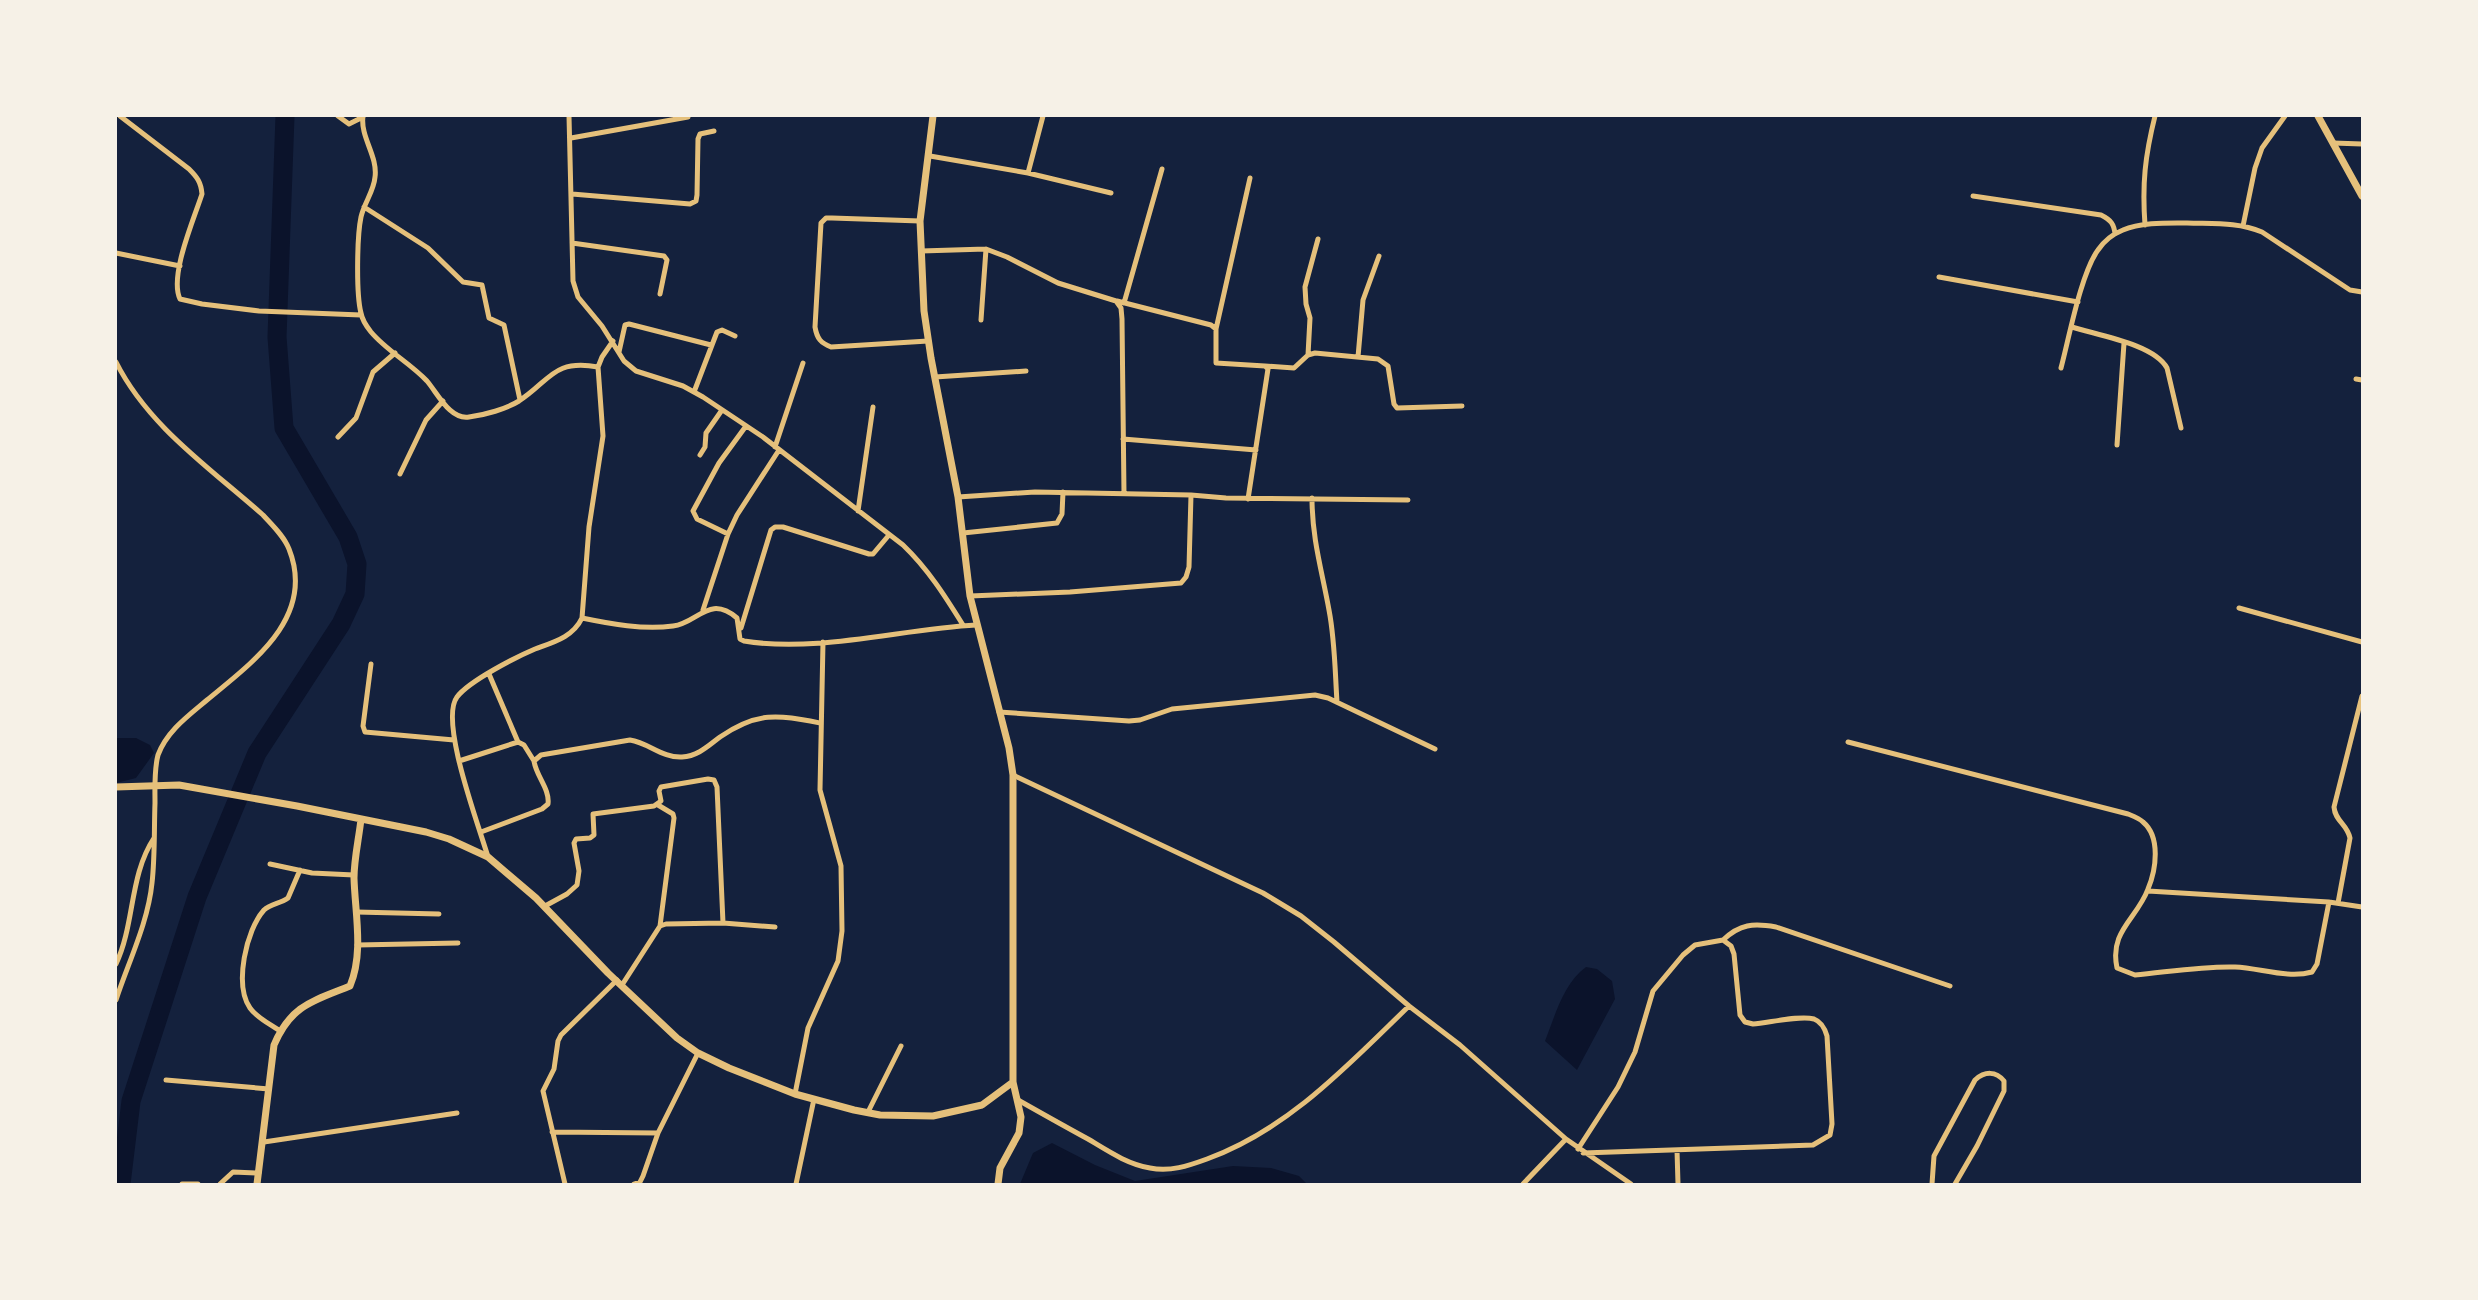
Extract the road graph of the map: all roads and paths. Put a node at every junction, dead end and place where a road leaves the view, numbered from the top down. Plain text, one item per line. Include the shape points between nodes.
1 (121, 116) edge
2 (338, 116) edge
3 (363, 116) edge
4 (569, 116) edge
5 (933, 116) edge
6 (1043, 116) edge
7 (2155, 116) edge
8 (2285, 116) edge
9 (2318, 116) edge
10 (688, 117) edge
11 (116, 121) edge
12 (714, 131) dead end
13 (570, 138) junction
14 (2333, 143) junction
15 (2362, 144) edge
16 (930, 156) junction
17 (1162, 169) dead end
18 (1028, 173) junction
19 (1250, 178) dead end
20 (1111, 193) dead end
21 (572, 194) junction
22 (1973, 196) dead end
23 (2362, 196) edge
24 (364, 207) junction
25 (920, 221) junction
26 (2146, 225) junction
27 (2243, 226) junction
28 (2115, 234) junction
29 (1318, 239) dead end
30 (572, 243) junction
31 (986, 249) junction
32 (921, 251) junction
33 (116, 253) edge
34 (1379, 256) dead end
35 (180, 266) junction
36 (1939, 276) dead end
37 (2362, 292) edge
38 (660, 294) dead end
39 (1116, 301) junction
40 (2078, 302) junction
41 (1124, 303) junction
42 (361, 315) junction
43 (981, 320) dead end
44 (2072, 327) junction
45 (1216, 329) junction
46 (735, 336) dead end
47 (613, 341) junction
48 (928, 341) junction
49 (2124, 343) junction
50 (711, 345) junction
51 (619, 352) junction
52 (395, 353) junction
53 (1308, 355) junction
54 (1358, 357) junction
55 (116, 362) edge
56 (803, 363) dead end
57 (1265, 366) junction
58 (598, 367) junction
59 (2061, 368) dead end
60 (1026, 371) dead end
61 (935, 377) junction
62 (694, 392) junction
63 (520, 400) junction
64 (443, 401) junction
65 (1462, 406) dead end
66 (873, 407) dead end
67 (722, 410) junction
68 (746, 426) junction
69 (2181, 428) dead end
70 (338, 437) dead end
71 (1123, 439) junction
72 (2117, 445) dead end
73 (777, 448) junction
74 (1256, 450) junction
75 (700, 455) dead end
76 (400, 474) dead end
77 (1063, 492) junction
78 (1124, 494) junction
79 (1191, 495) junction
80 (958, 497) junction
81 (1312, 498) junction
82 (1248, 499) junction
83 (1408, 500) dead end
84 (858, 511) junction
85 (963, 533) junction
86 (728, 534) junction
87 (889, 534) junction
88 (970, 596) junction
89 (2239, 608) dead end
90 (703, 610) junction
91 (582, 618) junction
92 (964, 625) junction
93 (976, 625) junction
94 (739, 633) junction
95 (823, 642) junction
96 (2362, 642) edge
97 (371, 664) dead end
98 (489, 674) junction
99 (2362, 696) edge
100 (1337, 702) junction
101 (999, 712) junction
102 (820, 723) junction
103 (454, 740) junction
104 (518, 742) junction
105 (1848, 742) dead end
106 (1435, 749) dead end
107 (459, 761) junction
108 (534, 761) junction
109 (1013, 775) junction
110 (155, 785) junction
111 (116, 788) edge
112 (658, 805) junction
113 (361, 818) junction
114 (481, 832) junction
115 (154, 838) junction
116 (488, 857) junction
117 (270, 864) dead end
118 (300, 870) junction
119 (354, 875) junction
120 (2148, 891) junction
121 (2329, 902) junction
122 (2338, 903) junction
123 (545, 906) junction
124 (2362, 906) edge
125 (356, 912) junction
126 (439, 914) dead end
127 (723, 923) junction
128 (660, 926) junction
129 (775, 927) dead end
130 (1723, 940) junction
131 (458, 943) dead end
132 (357, 945) junction
133 (116, 964) edge
134 (619, 983) junction
135 (1950, 986) dead end
136 (116, 1000) edge
137 (1409, 1006) junction
138 (280, 1031) junction
139 (901, 1046) dead end
140 (698, 1053) junction
141 (166, 1080) dead end
142 (1013, 1082) junction
143 (269, 1089) junction
144 (795, 1094) junction
145 (814, 1100) junction
146 (1018, 1100) junction
147 (868, 1112) junction
148 (457, 1113) dead end
149 (552, 1132) junction
150 (658, 1133) junction
151 (1566, 1139) junction
152 (264, 1142) junction
153 (1676, 1150) junction
154 (1580, 1151) junction
155 (259, 1173) junction
156 (182, 1185) edge
157 (198, 1185) edge
158 (220, 1185) edge
159 (257, 1185) edge
160 (565, 1185) edge
161 (634, 1185) edge
162 (796, 1185) edge
163 (998, 1185) edge
164 (1523, 1185) edge
165 (1631, 1185) edge
166 (1678, 1185) edge
167 (1932, 1185) edge
168 (1955, 1185) edge

1 - 11 street
1 - 35 street via 199,178 202,194
2 - 3 street via 349,124
3 - 24 street via 376,169
4 - 13 street
5 - 16 street
6 - 18 street
7 - 26 street via 2144,166
8 - 27 street via 2262,148
9 - 14 street
10 - 13 street
12 - 21 street via 700,134 698,139 697,195 690,204
13 - 21 street
14 - 15 street
14 - 23 street
16 - 18 street
16 - 25 street
17 - 41 street
18 - 20 street
19 - 45 street
21 - 30 street
22 - 28 street via 2101,215 2110,219
24 - 42 street via 359,234
24 - 63 street via 428,248 463,282 482,285 489,318 504,325
25 - 32 street
25 - 48 street via 827,218 821,223 815,327 817,337 831,347
26 - 27 street
26 - 28 street
27 - 37 street via 2262,232 2350,290
28 - 40 street via 2096,251
29 - 53 street via 1305,288 1310,318
30 - 38 street via 664,256
30 - 47 street via 578,297
31 - 32 street
31 - 39 street via 1058,284
31 - 43 street
32 - 48 street
33 - 35 street
34 - 54 street via 1363,300
35 - 42 street via 180,299 259,311
36 - 40 street
39 - 41 street
39 - 71 street via 1122,319
40 - 44 street
41 - 45 street
42 - 52 street via 370,331
44 - 49 street
44 - 59 street
45 - 57 street via 1216,363
46 - 50 street via 722,330
47 - 51 street
47 - 58 street
48 - 61 street
49 - 69 street via 2163,360
49 - 72 street
50 - 51 street via 629,324
50 - 62 street
51 - 62 street via 636,371
52 - 64 street
52 - 70 street via 373,372 356,418
53 - 54 street
53 - 57 street via 1294,368
54 - 65 street via 1378,359 1388,366 1397,408
55 - 110 street via 142,406 276,530 289,547 296,575 294,601 266,647 164,741
56 - 73 street
57 - 74 street via 1268,374
58 - 63 street via 565,368
58 - 91 street via 603,436
60 - 61 street
61 - 80 street
62 - 67 street
63 - 64 street via 460,418
64 - 76 street via 426,420
66 - 84 street
67 - 68 street
67 - 75 street via 706,433
68 - 73 street
68 - 86 street via 719,463 693,512 697,519
71 - 74 street
71 - 78 street
73 - 84 street
73 - 86 street
74 - 82 street
77 - 78 street
77 - 80 street
77 - 85 street via 1057,523
78 - 79 street
79 - 82 street
79 - 88 street via 1189,568 1181,583
80 - 85 street
81 - 82 street
81 - 83 street
81 - 100 street via 1314,546 1334,644
84 - 87 street
85 - 88 street
86 - 90 street
87 - 92 street via 920,561
87 - 94 street via 869,554 775,527
88 - 93 street
89 - 96 street
90 - 91 street via 675,626
90 - 94 street via 733,614 740,623
91 - 98 street via 569,635
92 - 93 street
92 - 95 street
93 - 101 street
94 - 95 street via 740,639 748,642
95 - 102 street
97 - 103 street via 365,732
98 - 103 street via 456,698
98 - 104 street
99 - 122 street via 2334,807 2350,838
100 - 101 street via 1304,695 1172,709 1129,721
100 - 106 street
101 - 109 street
102 - 108 street via 762,717 686,756 662,754 630,740 541,755
102 - 144 street via 820,790 841,866 842,932 835,971 808,1028
103 - 107 street
104 - 107 street
104 - 108 street
105 - 120 street via 2128,814 2143,822 2155,848
107 - 114 street
108 - 114 street via 548,804
109 - 137 street via 1263,893 1301,916
109 - 142 street
110 - 111 street
110 - 113 street via 179,785
110 - 115 street
112 - 123 street via 593,814 594,835 575,843 577,885
112 - 127 street via 661,787 714,780
112 - 128 street via 674,818
113 - 116 street via 449,839
113 - 119 street
114 - 116 street
115 - 133 street via 140,863 129,926
115 - 136 street via 146,913
116 - 123 street
117 - 118 street
118 - 119 street
118 - 138 street via 288,898 269,905 260,915 241,975 248,1006
119 - 125 street
120 - 121 street
120 - 121 street via 2116,944 2117,968 2135,975 2217,967 2312,972
121 - 122 street
122 - 124 street
123 - 134 street
125 - 126 street
125 - 132 street
127 - 128 street
127 - 129 street
128 - 134 street
130 - 135 street via 1734,930 1755,923 1776,927
130 - 153 street via 1734,954 1738,1003 1745,1022 1807,1018 1824,1027 1830,1135 1814,1145
130 - 154 street via 1695,945 1653,991 1635,1052
131 - 132 street
132 - 138 street via 356,973 350,986 306,1003
134 - 140 street
134 - 149 street via 558,1041 554,1069 543,1091
137 - 146 street via 1299,1109 1246,1142 1171,1170 1125,1160
137 - 151 street
138 - 143 street
139 - 147 street
140 - 144 street
140 - 150 street
141 - 143 street
142 - 146 street
142 - 147 street via 982,1105 959,1112 905,1117
143 - 152 street
144 - 145 street
145 - 147 street
145 - 162 street
146 - 163 street via 1020,1133 1000,1168
148 - 152 street
149 - 150 street
149 - 160 street
150 - 161 street via 643,1176
151 - 154 street
151 - 164 street
152 - 155 street
153 - 154 street
153 - 166 street
154 - 165 street
155 - 158 street via 233,1172
155 - 159 street
156 - 157 street
167 - 168 street via 1934,1156 1975,1080 1989,1073 1999,1075 2004,1091

